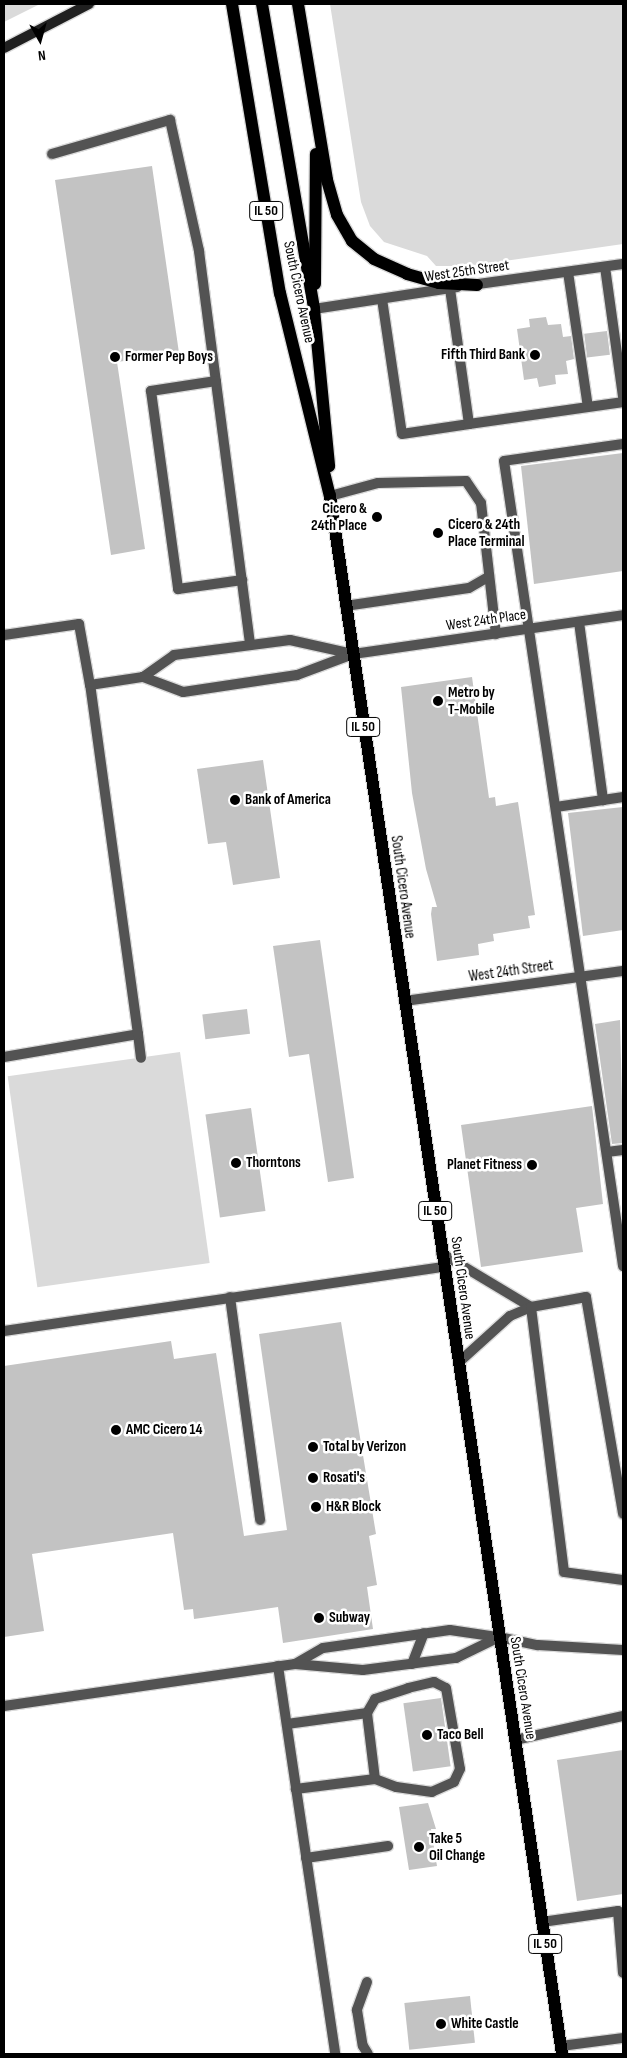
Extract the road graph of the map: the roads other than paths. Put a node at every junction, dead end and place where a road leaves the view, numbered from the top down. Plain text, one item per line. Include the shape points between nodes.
1 (89, 4) edge
2 (232, 4) edge
3 (262, 4) edge
4 (298, 4) edge
5 (4, 48) edge
6 (313, 109) junction
7 (52, 154) dead end
8 (623, 264) edge
9 (605, 267) junction
10 (568, 272) junction
11 (477, 285) junction
12 (450, 288) junction
13 (382, 299) junction
14 (314, 308) junction
15 (216, 381) junction
16 (623, 397) edge
17 (623, 402) edge
18 (588, 407) junction
19 (469, 424) junction
20 (623, 444) edge
21 (330, 496) junction
22 (488, 577) junction
23 (242, 580) junction
24 (346, 606) junction
25 (623, 615) edge
26 (579, 622) junction
27 (529, 629) junction
28 (496, 634) junction
29 (4, 635) edge
30 (250, 645) junction
31 (353, 654) junction
32 (143, 678) junction
33 (90, 685) junction
34 (623, 797) edge
35 (603, 800) junction
36 (556, 807) junction
37 (623, 971) edge
38 (580, 977) junction
39 (404, 1002) junction
40 (138, 1034) junction
41 (4, 1057) edge
42 (142, 1058) dead end
43 (623, 1150) edge
44 (607, 1152) junction
45 (442, 1253) junction
46 (623, 1266) edge
47 (444, 1267) junction
48 (230, 1297) junction
49 (531, 1307) junction
50 (4, 1331) edge
51 (458, 1363) junction
52 (623, 1514) edge
53 (260, 1520) dead end
54 (623, 1580) edge
55 (424, 1634) junction
56 (499, 1637) junction
57 (623, 1650) edge
58 (296, 1664) junction
59 (412, 1664) junction
60 (278, 1666) junction
61 (4, 1706) edge
62 (367, 1712) junction
63 (623, 1716) edge
64 (287, 1724) junction
65 (515, 1740) junction
66 (375, 1778) junction
67 (296, 1789) junction
68 (388, 1846) dead end
69 (306, 1858) junction
70 (542, 1922) junction
71 (623, 1973) edge
72 (367, 1982) dead end
73 (623, 2038) edge
74 (561, 2050) edge
75 (335, 2054) edge
76 (368, 2054) edge

1 - 5 main road
2 - 21 main road, South Cicero Avenue / IL 50 via 280,293
3 - 14 main road, South Cicero Avenue / IL 50
4 - 6 main road
6 - 11 main road via 338,215 352,241 374,259 407,274 439,283
6 - 14 main road via 318,209
7 - 15 street via 170,120 199,251
8 - 9 street, West 25th Street
9 - 10 street, West 25th Street
9 - 16 street
10 - 11 street, West 25th Street
10 - 18 street
11 - 12 street, West 25th Street
12 - 13 street, West 25th Street
12 - 19 street
13 - 14 street, West 25th Street
13 - 19 street via 402,434
14 - 21 main road, South Cicero Avenue / IL 50 via 326,413
15 - 23 street
15 - 23 street via 151,390 178,589
17 - 18 street
18 - 19 street
20 - 27 street via 504,461
21 - 22 street via 378,483 466,481 481,504
21 - 24 main road, South Cicero Avenue / IL 50
22 - 24 street via 469,588
22 - 28 street
23 - 30 street
24 - 31 main road, South Cicero Avenue / IL 50
25 - 26 street, West 24th Place
26 - 27 street, West 24th Place
26 - 35 street
27 - 28 street, West 24th Place
27 - 36 street
28 - 31 street, West 24th Place
29 - 33 street via 78,624
30 - 31 street via 290,640
30 - 32 street via 174,655
31 - 32 street via 297,675 182,692
31 - 39 main road, South Cicero Avenue / IL 50
32 - 33 street
33 - 40 street
34 - 35 street
35 - 36 street
36 - 38 street
37 - 38 street, West 24th Street
38 - 39 street, West 24th Street
38 - 44 street
39 - 45 main road, South Cicero Avenue / IL 50
40 - 41 street
40 - 42 street
43 - 44 street
44 - 46 street
45 - 47 main road, South Cicero Avenue / IL 50
45 - 49 street
47 - 48 street
47 - 51 main road, South Cicero Avenue / IL 50
48 - 50 street
48 - 53 street
49 - 51 street via 510,1316
49 - 52 street via 586,1297
49 - 54 street via 564,1572
51 - 56 main road, South Cicero Avenue / IL 50
55 - 56 street via 450,1630
55 - 58 street via 323,1648
55 - 59 street
56 - 57 street via 538,1645
56 - 59 street via 456,1658
56 - 65 main road, South Cicero Avenue / IL 50
58 - 59 street via 363,1670
58 - 60 street
60 - 61 street
60 - 64 street
62 - 64 street
62 - 66 street
62 - 66 street via 375,1699 434,1682 446,1688 451,1700 460,1769 454,1782 432,1792
63 - 65 street
64 - 67 street
65 - 70 main road, South Cicero Avenue / IL 50
66 - 67 street
67 - 69 street
68 - 69 street
69 - 75 street
70 - 71 street via 618,1911
70 - 74 main road, South Cicero Avenue / IL 50
72 - 76 street via 357,2010 363,2046
73 - 74 street

